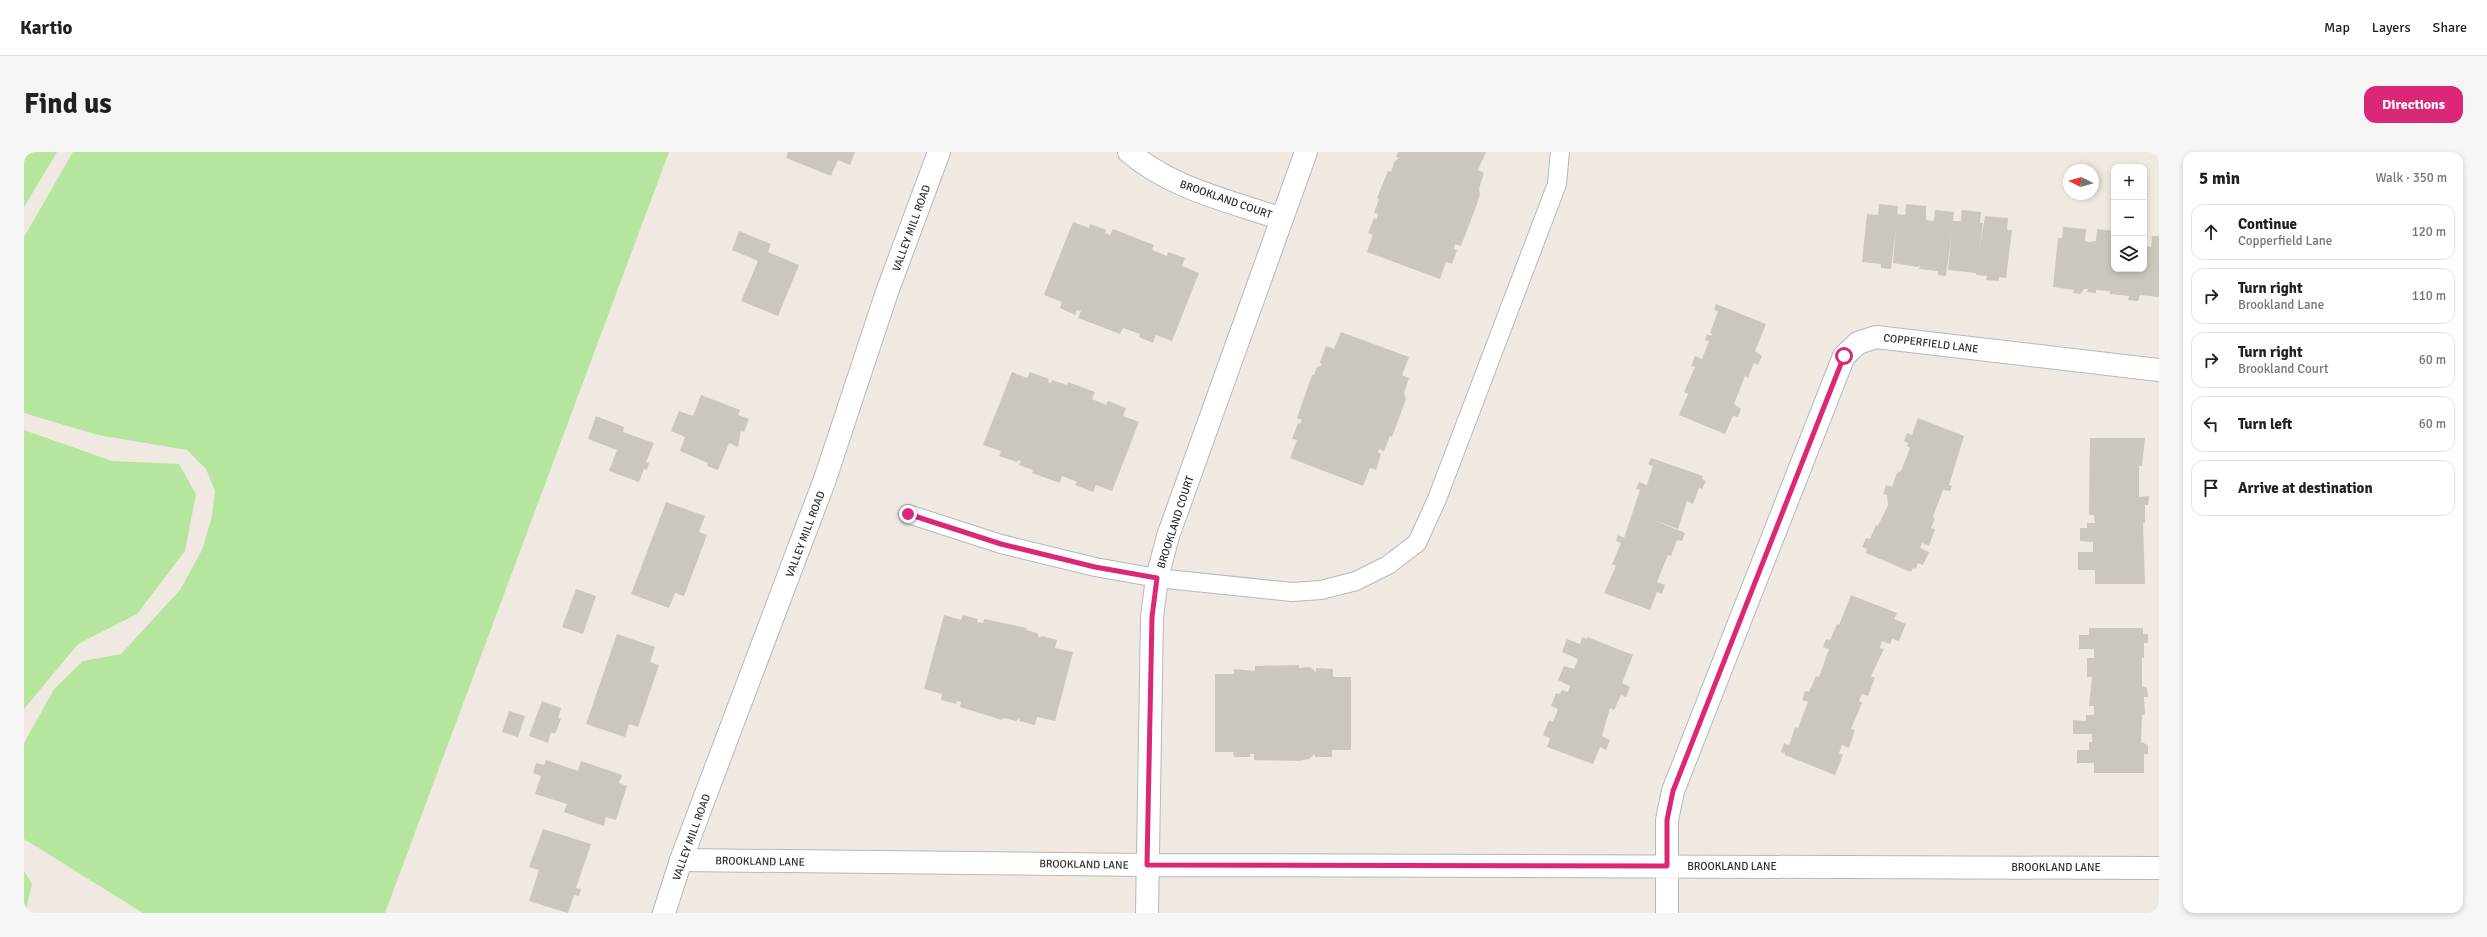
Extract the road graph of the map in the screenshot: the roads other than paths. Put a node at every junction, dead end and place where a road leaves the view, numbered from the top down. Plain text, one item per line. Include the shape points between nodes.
1 (939, 152) edge
2 (1129, 152) edge
3 (1306, 152) edge
4 (1560, 152) edge
5 (1282, 219) junction
6 (2159, 370) edge
7 (908, 514) dead end
8 (1157, 578) junction
9 (681, 860) junction
10 (1147, 865) junction
11 (1667, 866) junction
12 (2159, 868) edge
13 (664, 913) edge
14 (1147, 913) edge
15 (1667, 913) edge

1 - 9 street, VALLEY MILL ROAD via 887,292 825,480
2 - 5 street, BROOKLAND COURT via 1180,185
3 - 5 street, BROOKLAND COURT
4 - 8 lane via 1557,184 1437,499 1417,543 1388,565 1356,581 1321,590 1292,592
5 - 8 street, BROOKLAND COURT via 1168,536
6 - 11 street, COPPERFIELD LANE via 1876,337 1858,343 1844,356 1673,791 1667,820
7 - 8 lane via 1001,544 1095,567
8 - 10 street, BROOKLAND COURT via 1152,617
9 - 10 street, BROOKLAND LANE
9 - 13 street, VALLEY MILL ROAD
10 - 11 street, BROOKLAND LANE
10 - 14 street, BROOKLAND COURT
11 - 12 street, BROOKLAND LANE
11 - 15 street, COPPERFIELD LANE

